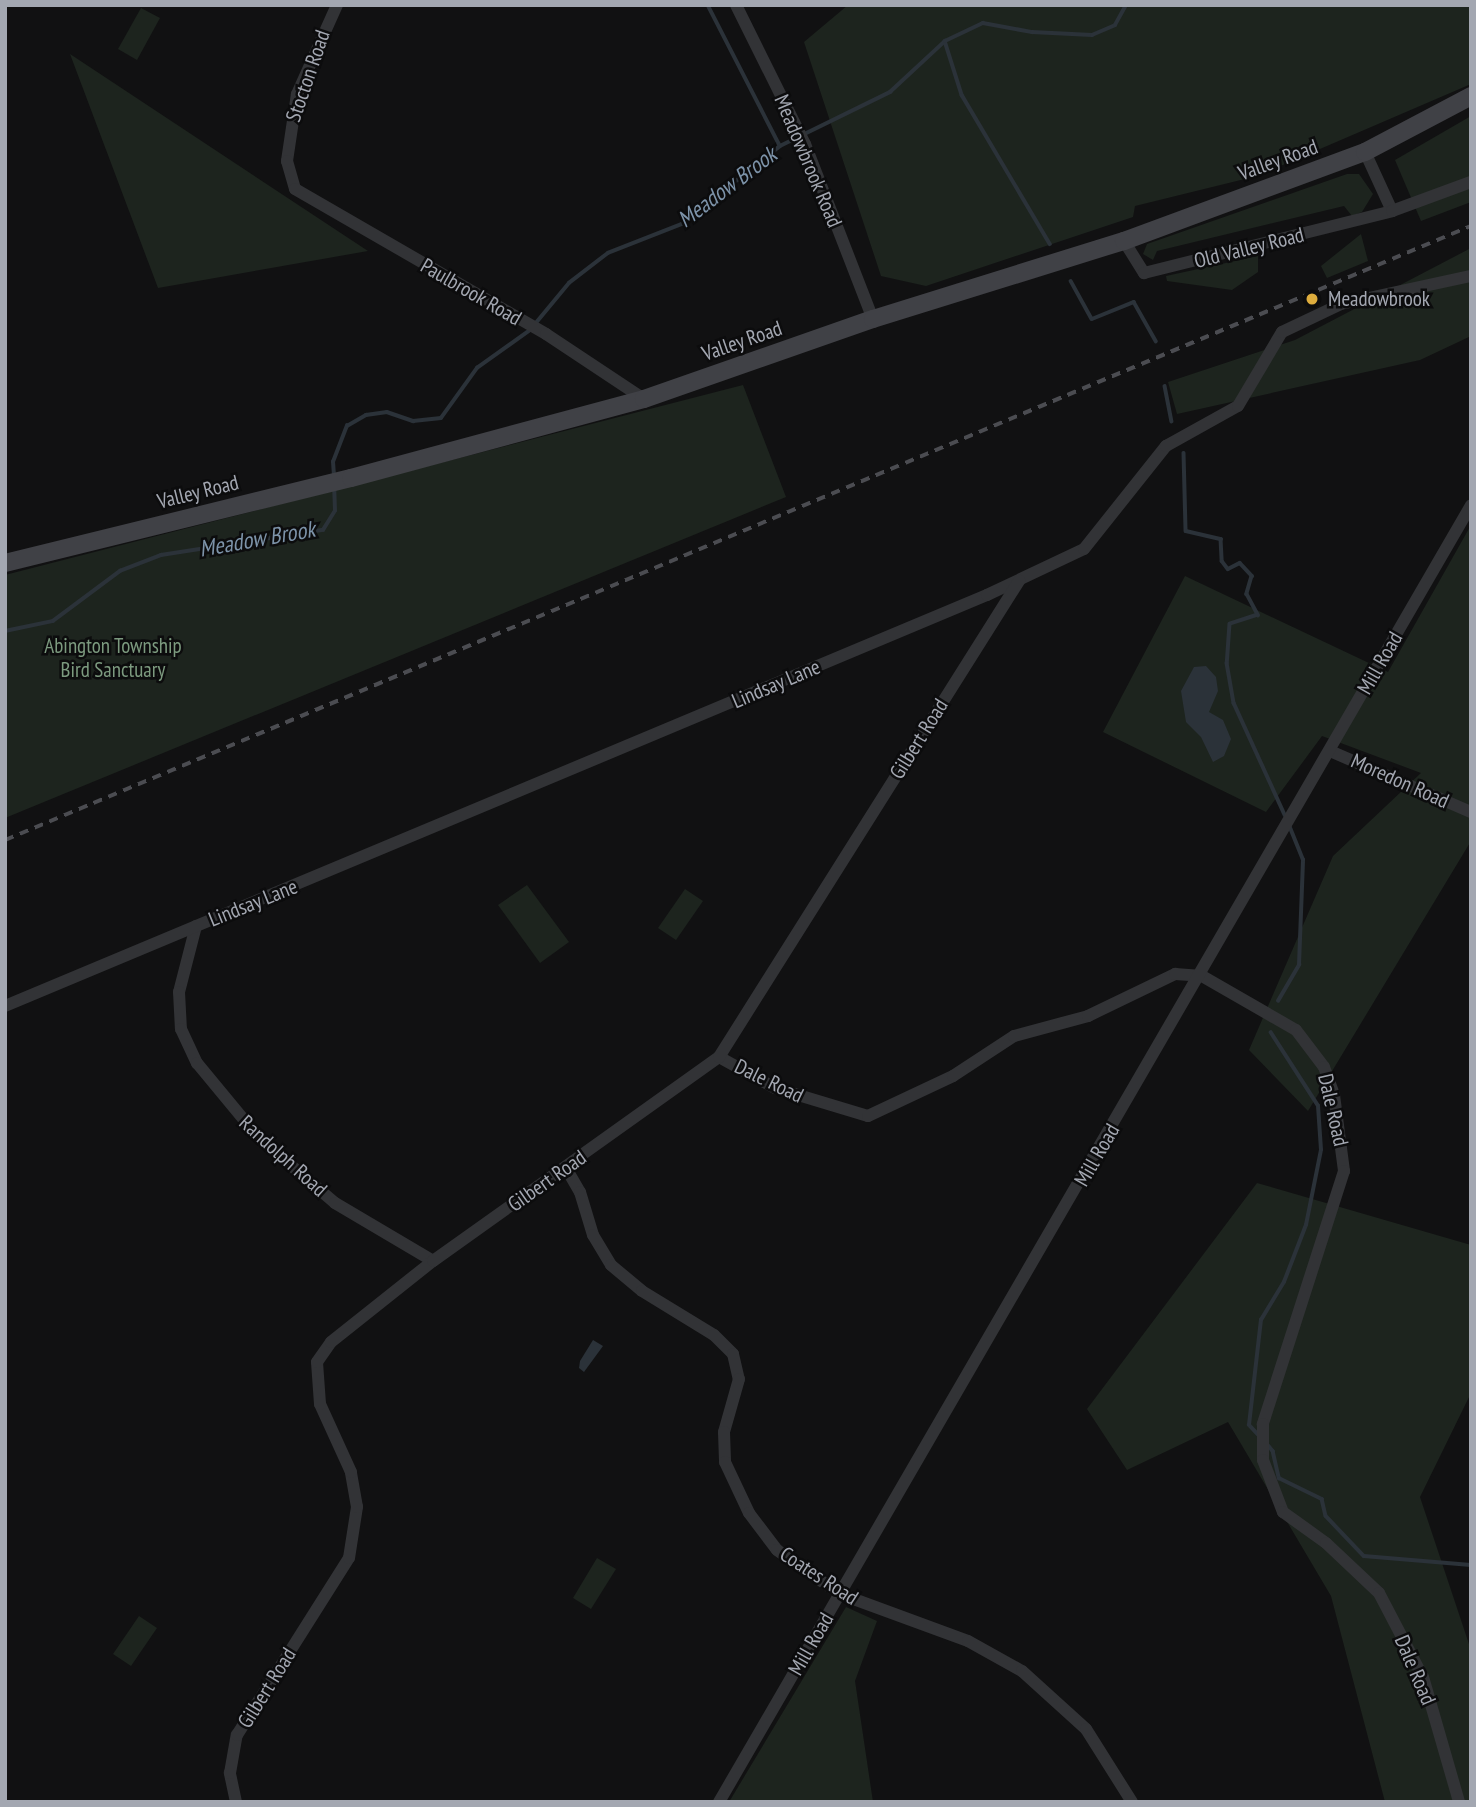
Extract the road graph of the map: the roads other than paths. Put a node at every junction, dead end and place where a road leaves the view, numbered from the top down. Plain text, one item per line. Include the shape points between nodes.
1 (337, 5) edge
2 (736, 5) edge
3 (1471, 96) edge
4 (1365, 152) junction
5 (1471, 182) edge
6 (295, 189) joint
7 (1392, 211) junction
8 (1124, 241) junction
9 (1471, 276) edge
10 (873, 319) junction
11 (644, 399) junction
12 (1471, 505) edge
13 (5, 563) edge
14 (1019, 581) junction
15 (1330, 751) junction
16 (1471, 812) edge
17 (196, 926) junction
18 (1202, 976) junction
19 (5, 1006) edge
20 (719, 1057) junction
21 (566, 1168) junction
22 (433, 1261) junction
23 (840, 1594) junction
24 (236, 1802) edge
25 (719, 1802) edge
26 (1132, 1802) edge
27 (1459, 1802) edge

1 - 6 street, Stocton Road via 297,94 287,161
2 - 10 street, Meadowbrook Road via 805,144
3 - 4 main road, Valley Road
4 - 7 street
4 - 8 main road, Valley Road
5 - 7 street, Old Valley Road
6 - 11 street, Paulbrook Road via 546,334
7 - 8 street, Old Valley Road via 1144,273
8 - 10 main road, Valley Road
9 - 14 street, Lindsay Lane via 1341,304 1282,332 1238,406 1166,446 1084,549
10 - 11 main road, Valley Road
11 - 13 main road, Valley Road via 351,478
12 - 15 street, Mill Road
14 - 17 street, Lindsay Lane
14 - 20 street, Gilbert Road
15 - 16 street, Moredon Road
15 - 18 street, Mill Road
17 - 19 street, Lindsay Lane
17 - 22 street, Randolph Road via 179,992 181,1029 197,1063 257,1136 335,1203
18 - 20 street, Dale Road via 1175,974 1088,1016 1014,1036 953,1076 868,1116 775,1088
18 - 23 street, Mill Road
18 - 27 street, Dale Road via 1296,1030 1324,1067 1342,1129 1344,1171 1264,1424 1263,1460 1283,1511 1326,1543 1379,1593 1423,1677
20 - 21 street, Gilbert Road
21 - 22 street, Gilbert Road
21 - 23 street, Coates Road via 580,1192 593,1235 611,1265 642,1291 714,1335 733,1354 739,1379 723,1445 735,1487 777,1550
22 - 24 street, Gilbert Road via 331,1342 317,1362 320,1404 351,1472 355,1495 349,1558 237,1735 230,1773
23 - 25 street, Mill Road
23 - 26 street, Coates Road via 968,1641 1022,1671 1086,1729

